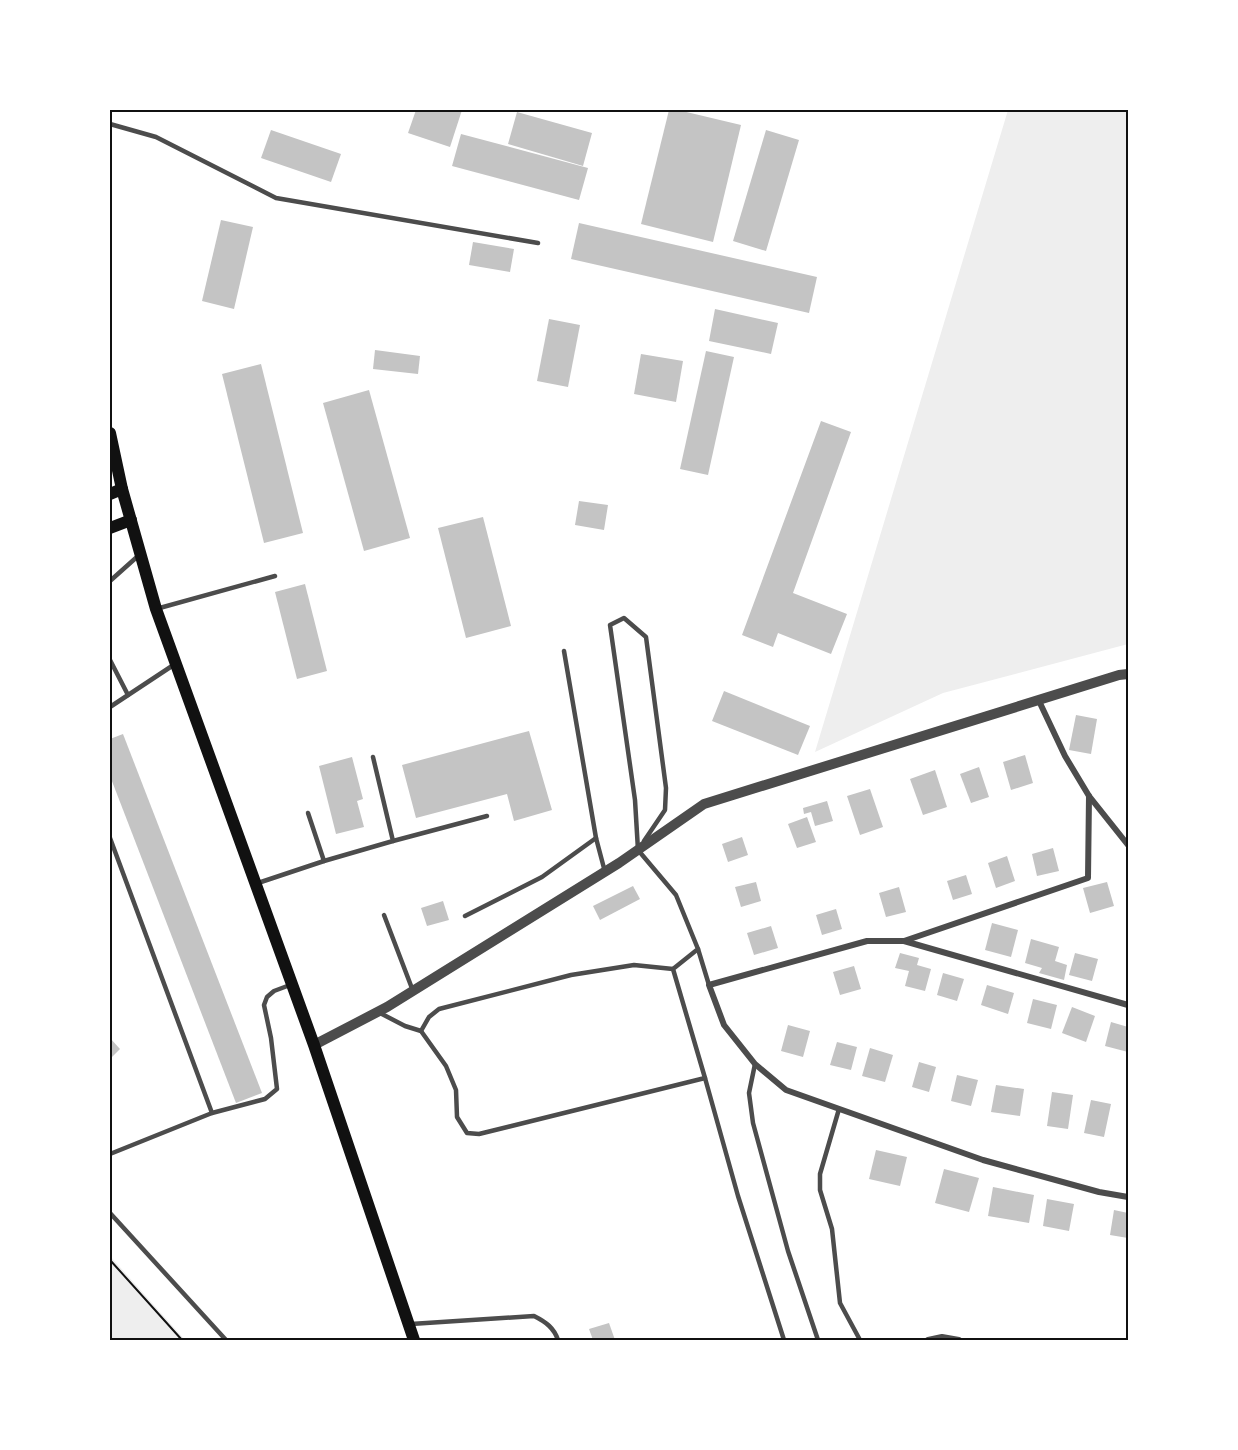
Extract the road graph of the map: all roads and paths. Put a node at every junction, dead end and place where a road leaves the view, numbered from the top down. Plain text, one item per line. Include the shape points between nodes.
1 (110, 124) edge
2 (538, 243) dead end
3 (110, 433) edge
4 (122, 489) junction
5 (110, 494) edge
6 (131, 520) junction
7 (110, 528) edge
8 (140, 554) junction
9 (275, 576) dead end
10 (110, 581) edge
11 (156, 609) junction
12 (564, 651) dead end
13 (110, 660) edge
14 (175, 663) junction
15 (1128, 674) edge
16 (129, 695) junction
17 (1039, 701) junction
18 (110, 707) edge
19 (373, 757) dead end
20 (1089, 796) junction
21 (308, 813) dead end
22 (487, 816) dead end
23 (110, 838) edge
24 (596, 838) junction
25 (393, 841) junction
26 (1128, 845) edge
27 (638, 850) junction
28 (324, 861) junction
29 (605, 872) junction
30 (255, 883) junction
31 (384, 915) dead end
32 (465, 916) dead end
33 (904, 941) junction
34 (698, 949) junction
35 (674, 969) junction
36 (292, 984) junction
37 (709, 985) junction
38 (413, 991) junction
39 (1128, 1005) edge
40 (377, 1012) junction
41 (421, 1031) junction
42 (314, 1045) junction
43 (754, 1064) junction
44 (705, 1078) junction
45 (839, 1109) junction
46 (212, 1113) junction
47 (110, 1154) edge
48 (1128, 1197) edge
49 (110, 1213) edge
50 (110, 1260) edge
51 (408, 1324) junction
52 (182, 1341) edge
53 (226, 1341) edge
54 (414, 1341) edge
55 (558, 1341) edge
56 (784, 1341) edge
57 (818, 1341) edge
58 (860, 1341) edge
59 (928, 1341) edge
60 (959, 1341) edge

1 - 2 lane via 156,137 276,198
3 - 4 main road
4 - 5 main road
4 - 6 main road
6 - 7 main road
6 - 8 main road
8 - 10 lane
8 - 11 main road
9 - 11 lane
11 - 14 main road
12 - 24 lane
13 - 16 lane
14 - 16 lane
14 - 30 main road
15 - 17 street
16 - 18 lane
17 - 20 street
17 - 27 street via 704,804
19 - 25 lane
20 - 26 street
20 - 33 street via 1088,878
21 - 28 lane
22 - 25 lane
23 - 46 lane
24 - 29 lane
24 - 32 lane via 542,877
25 - 28 lane
27 - 27 lane via 610,625 624,618 646,637 666,788 665,810
27 - 29 street
27 - 34 lane via 676,895
28 - 30 lane
29 - 38 street
30 - 36 main road
31 - 38 lane
33 - 37 street via 867,941
33 - 39 street
34 - 35 lane
34 - 37 lane
35 - 41 lane via 634,965 571,975 439,1009
35 - 44 lane
36 - 42 main road
36 - 46 lane via 274,991 264,1005 277,1089 265,1099
37 - 43 street via 724,1025
38 - 40 street
40 - 41 lane
40 - 42 street
41 - 44 lane via 446,1066 456,1090 457,1117 467,1133 479,1134
42 - 51 main road
43 - 45 street via 786,1090
43 - 57 lane via 749,1093 753,1123 788,1251
44 - 56 lane
45 - 48 street via 983,1160
45 - 58 lane via 820,1174 820,1190 832,1229 840,1303
46 - 47 lane
49 - 53 lane
50 - 52 path
51 - 54 main road
51 - 55 lane via 534,1316 547,1323
59 - 60 street via 942,1337

